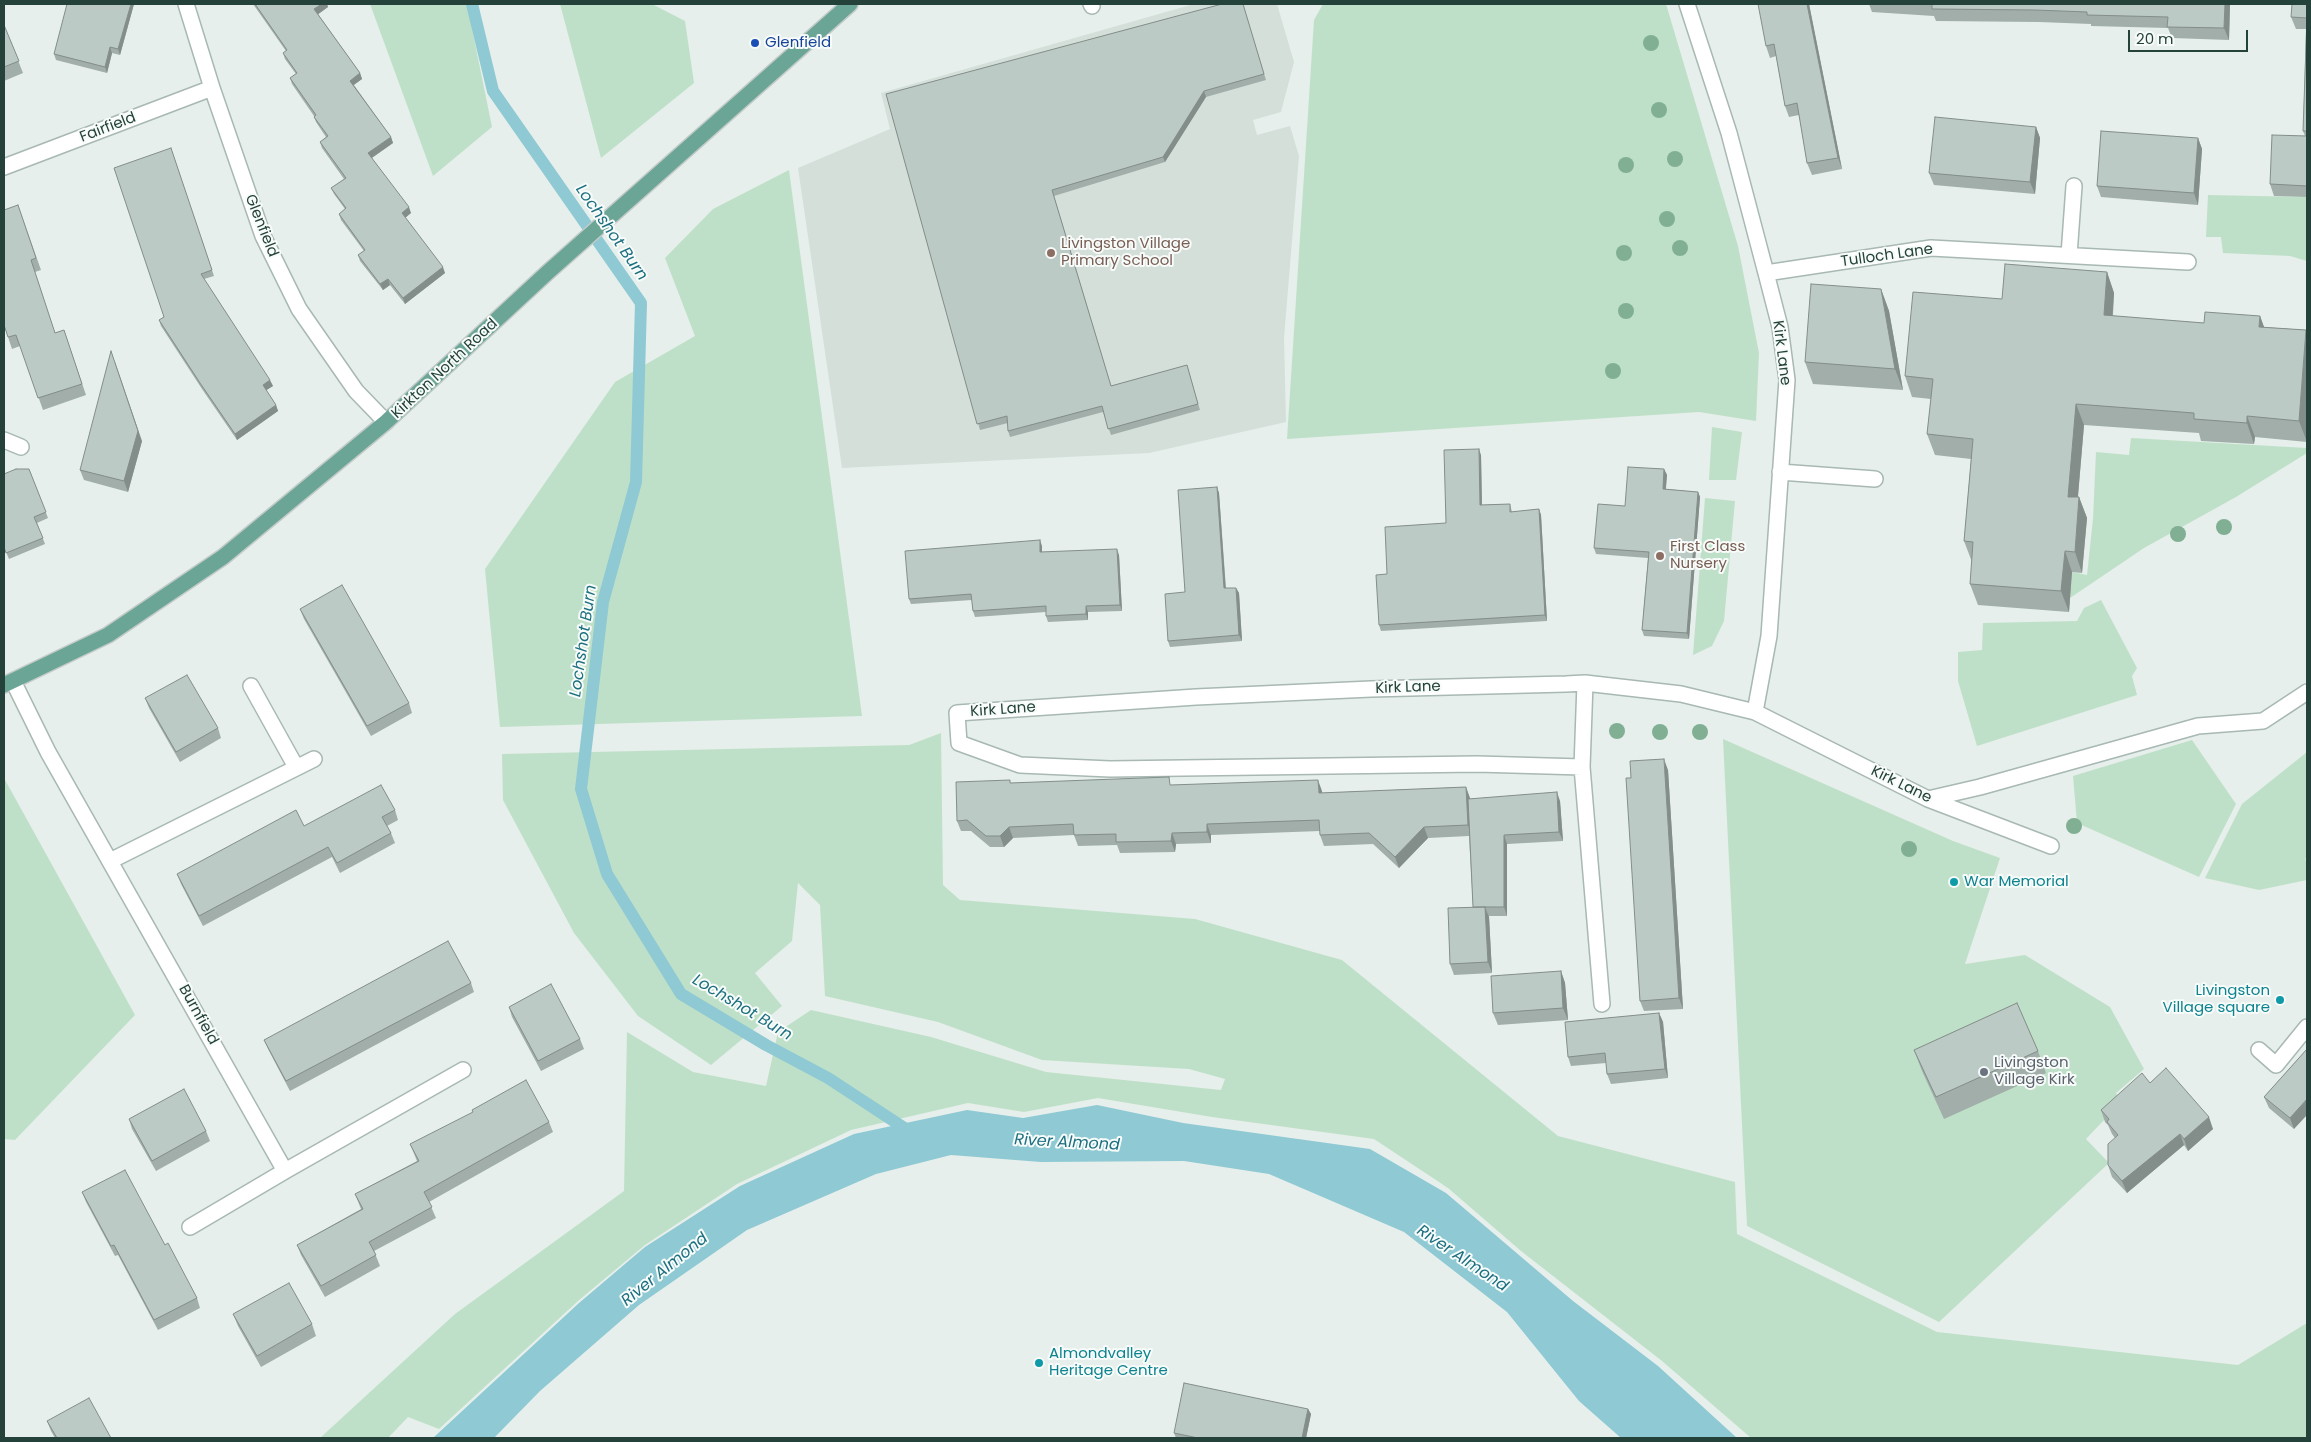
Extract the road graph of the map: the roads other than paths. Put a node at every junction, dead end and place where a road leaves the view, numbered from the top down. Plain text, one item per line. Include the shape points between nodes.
1 (186, 4) edge
2 (850, 4) edge
3 (1688, 4) edge
4 (212, 88) junction
5 (4, 167) edge
6 (2074, 186) dead end
7 (2069, 255) junction
8 (2188, 262) dead end
9 (1766, 273) junction
10 (386, 422) junction
11 (4, 440) edge
12 (21, 447) dead end
13 (1780, 472) junction
14 (1875, 478) dead end
15 (8, 683) edge
16 (1585, 683) junction
17 (251, 686) dead end
18 (2307, 692) edge
19 (1755, 712) junction
20 (314, 759) dead end
21 (1582, 766) junction
22 (296, 768) junction
23 (1928, 799) junction
24 (2051, 846) dead end
25 (110, 861) junction
26 (1602, 1004) dead end
27 (2307, 1027) edge
28 (2259, 1050) dead end
29 (463, 1070) dead end
30 (285, 1171) junction
31 (190, 1227) dead end

1 - 4 street, Glenfield
2 - 10 main road, Kirkton North Road via 548,272
3 - 9 street, Kirk Lane via 1729,133
4 - 5 street, Fairfield
4 - 10 street, Glenfield via 263,236 299,309 356,391
6 - 7 street
7 - 8 street, Tulloch Lane
7 - 9 street, Tulloch Lane via 1931,248
9 - 13 street, Kirk Lane via 1780,328 1787,380
10 - 15 main road, Kirkton North Road via 223,556 108,635
11 - 12 street
13 - 14 street
13 - 19 street, Kirk Lane via 1768,636
15 - 25 street, Burnfield
16 - 19 street, Kirk Lane via 1681,694
16 - 21 street
16 - 21 street, Kirk Lane via 1206,697 957,713 959,743 1020,765 1110,769 1477,764
17 - 22 street
18 - 23 street via 2263,721 2198,726
19 - 23 street, Kirk Lane
20 - 22 street
21 - 26 street
22 - 25 street
23 - 24 street, Kirk Lane
25 - 30 street, Burnfield
27 - 28 street via 2276,1065
29 - 30 street
30 - 31 street

